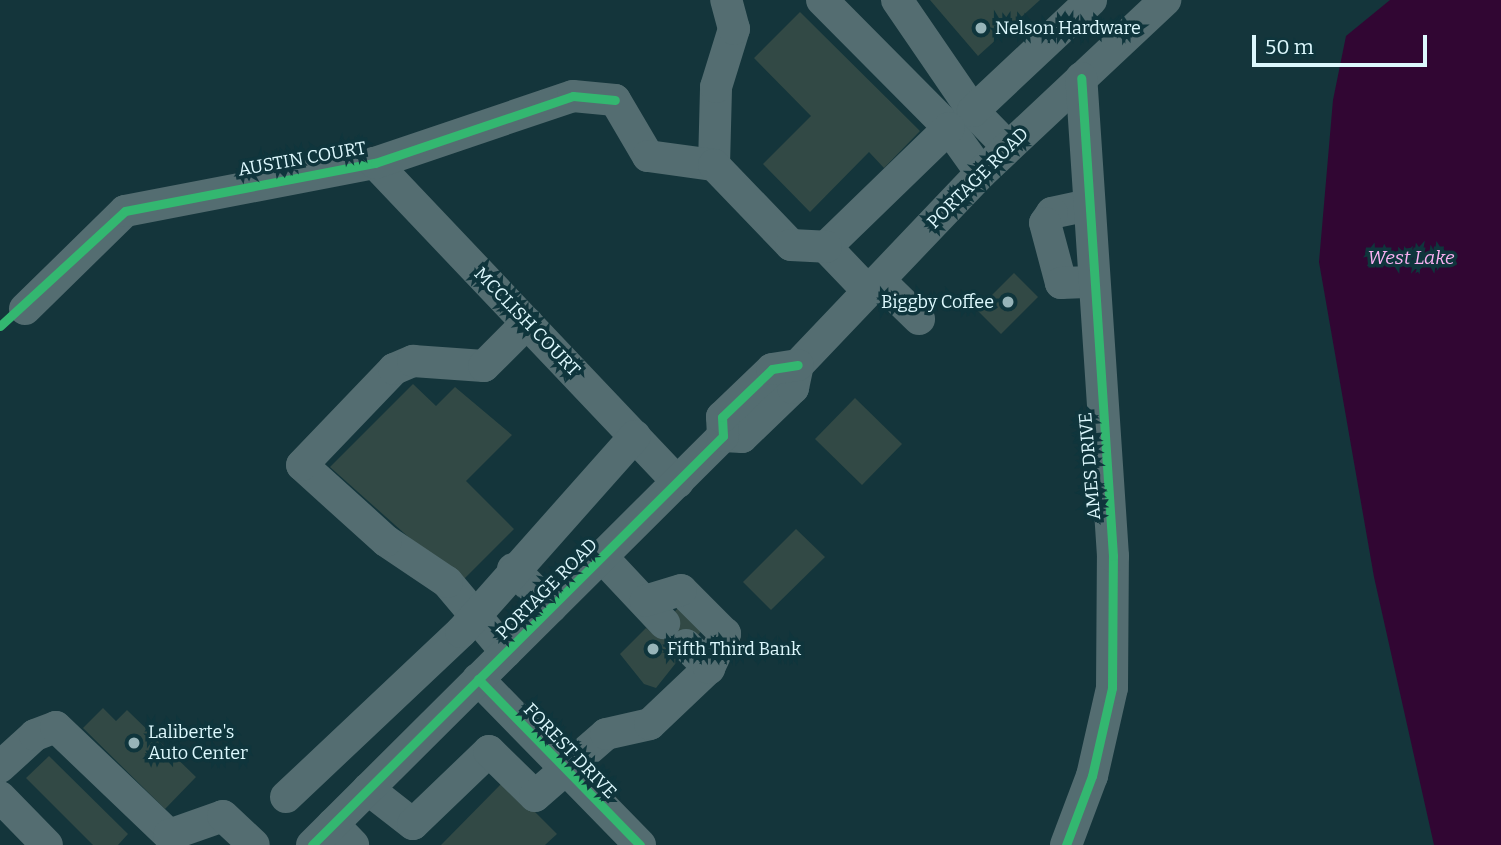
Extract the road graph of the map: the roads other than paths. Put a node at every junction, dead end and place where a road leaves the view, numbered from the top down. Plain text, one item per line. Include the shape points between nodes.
1 (726, 0) edge
2 (822, 0) edge
3 (897, 0) edge
4 (1091, 0) edge
5 (1163, 1) edge
6 (1081, 78) junction
7 (961, 120) junction
8 (1007, 146) junction
9 (375, 163) junction
10 (714, 165) junction
11 (981, 173) junction
12 (1088, 205) junction
13 (826, 247) junction
14 (1093, 282) junction
15 (873, 286) junction
16 (25, 309) dead end
17 (919, 319) dead end
18 (527, 323) junction
19 (635, 436) junction
20 (678, 482) junction
21 (602, 557) junction
22 (513, 569) junction
23 (551, 607) junction
24 (470, 615) junction
25 (686, 645) dead end
26 (506, 652) junction
27 (709, 668) junction
28 (478, 679) junction
29 (0, 766) edge
30 (564, 767) junction
31 (368, 789) junction
32 (0, 797) edge
33 (286, 797) dead end
34 (333, 838) edge
35 (47, 845) edge
36 (254, 845) edge
37 (640, 845) edge
38 (1066, 845) edge

1 - 10 street via 734,29 716,87
2 - 7 street
3 - 7 street
4 - 7 street
5 - 6 street, PORTAGE ROAD
6 - 8 street, PORTAGE ROAD
6 - 12 street, AMES DRIVE
7 - 8 street
7 - 11 street
7 - 13 street
8 - 11 street, PORTAGE ROAD
9 - 10 street, AUSTIN COURT via 573,96 615,100 648,156
9 - 16 street, AUSTIN COURT via 125,211
9 - 18 street, MCCLISH COURT
10 - 13 street via 791,245
11 - 15 street, PORTAGE ROAD
12 - 14 street, AMES DRIVE
12 - 14 street via 1052,213 1045,223 1061,283
13 - 15 street
14 - 38 street, AMES DRIVE via 1113,556 1112,688 1092,776
15 - 17 street
15 - 20 street, PORTAGE ROAD via 798,365 772,369 722,417 723,436
18 - 19 street, MCCLISH COURT
18 - 24 street via 475,370 413,361 394,369 302,465 386,541 447,582
19 - 20 street, MCCLISH COURT
19 - 22 street
20 - 21 street, PORTAGE ROAD
21 - 23 street, PORTAGE ROAD
21 - 27 street via 655,612 688,593 725,634
22 - 23 street
22 - 24 street
23 - 26 street, PORTAGE ROAD
24 - 26 street
24 - 33 street via 415,678
25 - 27 street
26 - 28 street, PORTAGE ROAD
27 - 30 street via 650,724 618,731
28 - 30 street, FOREST DRIVE
28 - 31 street, PORTAGE ROAD
29 - 36 street via 35,735 55,727 169,835 223,816
30 - 31 street via 535,796 489,751 413,824
30 - 37 street, FOREST DRIVE
31 - 34 street, PORTAGE ROAD
32 - 35 street

